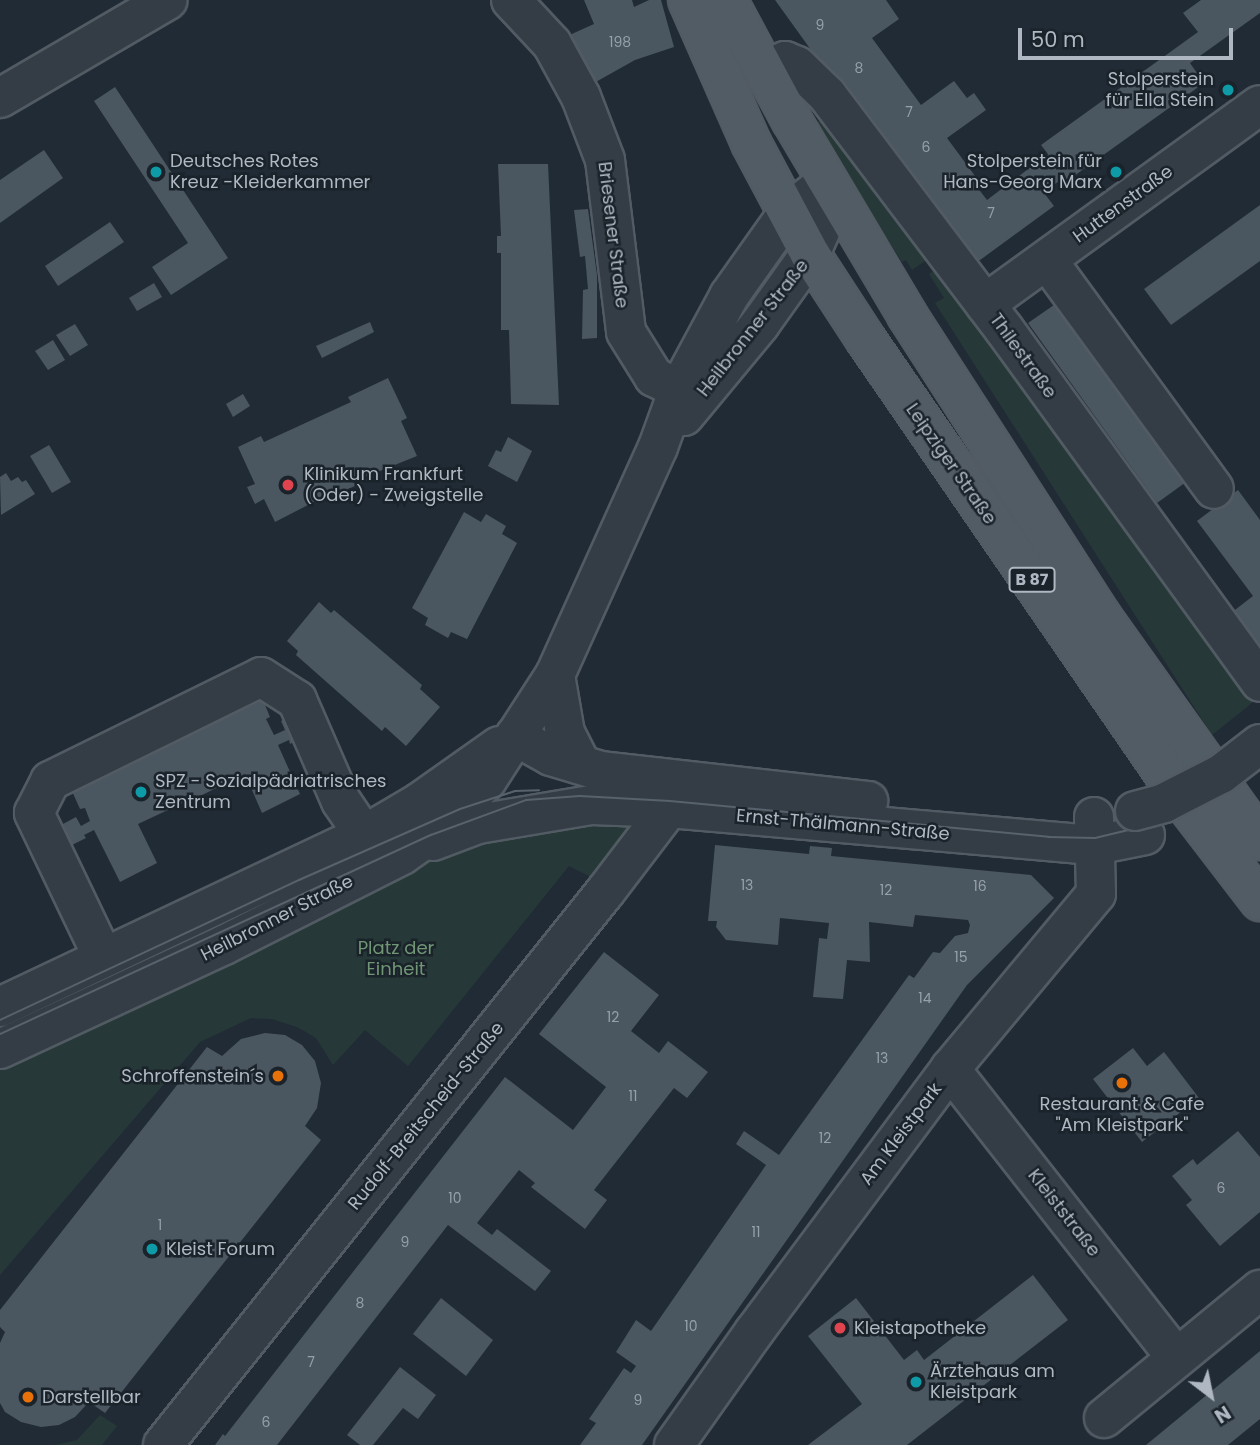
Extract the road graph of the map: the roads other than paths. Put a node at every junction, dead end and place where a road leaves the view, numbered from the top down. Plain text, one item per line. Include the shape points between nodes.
1 (168, 0) edge
2 (511, 0) edge
3 (688, 0) edge
4 (727, 0) edge
5 (765, 70) junction
6 (0, 98) edge
7 (1260, 105) edge
8 (827, 181) junction
9 (788, 213) junction
10 (810, 254) junction
11 (1047, 260) junction
12 (985, 304) junction
13 (679, 389) junction
14 (658, 447) junction
15 (1214, 489) dead end
16 (555, 675) junction
17 (1260, 682) edge
18 (515, 736) junction
19 (1260, 744) edge
20 (581, 764) junction
21 (1260, 775) edge
22 (671, 794) junction
23 (542, 811) junction
24 (1140, 823) junction
25 (1095, 831) junction
26 (364, 835) junction
27 (1260, 840) edge
28 (402, 855) junction
29 (1260, 901) edge
30 (103, 957) junction
31 (0, 1007) edge
32 (0, 1049) edge
33 (950, 1069) junction
34 (1260, 1290) edge
35 (1177, 1358) junction
36 (1104, 1418) dead end
37 (163, 1445) edge
38 (674, 1445) edge

1 - 6 street
2 - 13 street, Briesener Straße via 552,44 582,97 605,160 626,332 654,377
3 - 9 main road, Leipziger Straße / B 87 via 751,143
4 - 5 main road, B 87
5 - 8 main road, B 87
5 - 12 street, Thilestraße via 785,61 827,94
7 - 11 street, Huttenstraße
8 - 9 street, Heilbronner Straße
8 - 10 street, Heilbronner Straße via 824,223
8 - 27 main road, B 87 via 907,315 1101,616
9 - 10 main road, Leipziger Straße / B 87
9 - 13 street, Heilbronner Straße via 729,296
10 - 14 street, Heilbronner Straße via 760,324
10 - 29 main road, Leipziger Straße / B 87 via 1184,802
11 - 12 street, Huttenstraße
11 - 15 street
12 - 17 street, Thilestraße
13 - 14 street, Heilbronner Straße
14 - 16 street, Heilbronner Straße
16 - 18 street, Heilbronner Straße
16 - 20 street via 565,733
18 - 20 street, Ernst-Thälmann-Straße via 551,756
18 - 23 street via 508,766 515,791
18 - 26 street, Heilbronner Straße
18 - 28 street, Heilbronner Straße via 487,780 431,835
19 - 24 street, bridge via 1221,774 1164,803
20 - 22 street, Ernst-Thälmann-Straße
21 - 24 street via 1183,823
22 - 23 street, Ernst-Thälmann-Straße
22 - 25 street, Ernst-Thälmann-Straße
22 - 37 street, Rudolf-Breitscheid-Straße
23 - 28 street, Ernst-Thälmann-Straße via 478,824
24 - 25 street, Ernst-Thälmann-Straße
25 - 33 street, Am Kleistpark via 1096,894
26 - 30 street, Heilbronner Straße
26 - 30 street via 341,801 297,700 261,677 50,781 34,813
28 - 32 street, Heilbronner Straße via 224,945
30 - 31 street, Heilbronner Straße
33 - 35 street, Kleiststraße
33 - 38 street, Am Kleistpark
34 - 35 street
35 - 36 street

